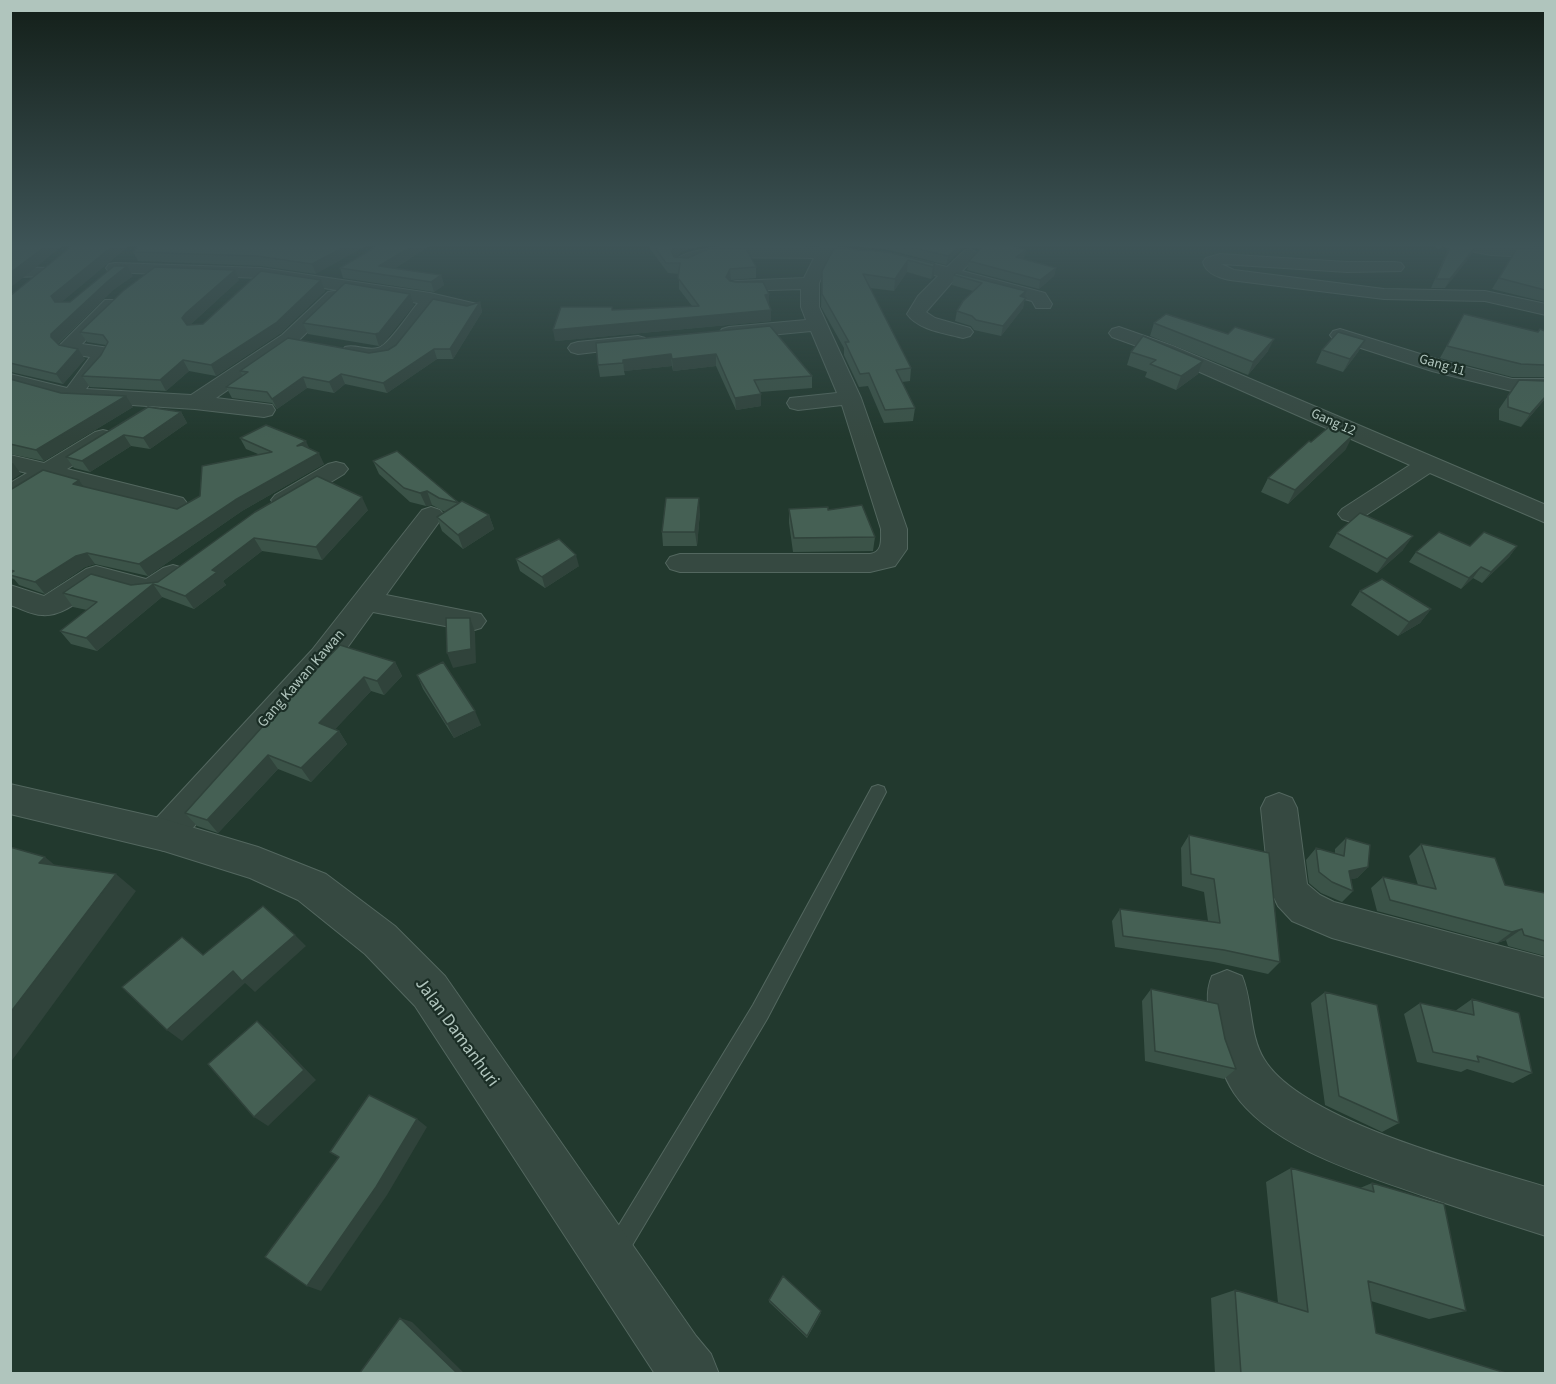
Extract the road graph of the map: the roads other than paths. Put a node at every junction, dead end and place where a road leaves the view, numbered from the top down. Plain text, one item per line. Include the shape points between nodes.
1 (107, 310) edge
2 (320, 310) edge
3 (422, 310) edge
4 (811, 310) edge
5 (918, 310) edge
6 (818, 325) junction
7 (963, 332) dead end
8 (1119, 333) dead end
9 (715, 335) edge
10 (1340, 335) edge
11 (289, 339) junction
12 (658, 340) edge
13 (310, 343) edge
14 (331, 347) edge
15 (578, 348) dead end
16 (10, 380) edge
17 (1545, 385) edge
18 (69, 395) junction
19 (850, 398) junction
20 (163, 401) junction
21 (195, 402) junction
22 (798, 403) dead end
23 (264, 410) dead end
24 (10, 462) edge
25 (1428, 464) junction
26 (336, 469) dead end
27 (47, 472) junction
28 (10, 494) edge
29 (174, 503) dead end
30 (261, 513) edge
31 (1351, 514) dead end
32 (431, 515) dead end
33 (1545, 515) edge
34 (196, 558) edge
35 (680, 563) dead end
36 (10, 594) edge
37 (367, 601) junction
38 (471, 621) edge
39 (878, 792) dead end
40 (10, 799) edge
41 (1279, 808) dead end
42 (164, 836) junction
43 (1545, 978) edge
44 (1227, 990) dead end
45 (1545, 1212) edge
46 (611, 1259) junction
47 (691, 1374) edge

1 - 18 street via 69,346 102,352
2 - 11 street
3 - 14 street via 384,354 373,356
4 - 6 street
5 - 7 street via 916,314 928,322
6 - 9 street
6 - 19 street
8 - 25 street, Gang 12
10 - 17 street, Gang 11 via 1439,367 1512,385
11 - 13 street
11 - 21 street
12 - 15 street
16 - 18 street
18 - 20 street
19 - 22 street
19 - 35 street via 894,529 894,549 885,560
20 - 21 street
20 - 27 street
21 - 23 street
24 - 27 street
25 - 31 street
25 - 33 street, Gang 12
26 - 30 street
27 - 28 street
27 - 29 street
32 - 37 street, Gang Kawan Kawan
34 - 36 street via 152,588 96,575 53,604 43,606
37 - 38 street
37 - 42 street, Gang Kawan Kawan via 323,658
39 - 46 lane via 760,1012
40 - 42 street, Jalan Damanhuri
41 - 43 street via 1288,887 1306,910
42 - 46 street, Jalan Damanhuri via 258,864 312,887 380,940 430,991
44 - 45 street via 1238,1050 1250,1077 1274,1101 1304,1122 1350,1146
46 - 47 street, Jalan Damanhuri

